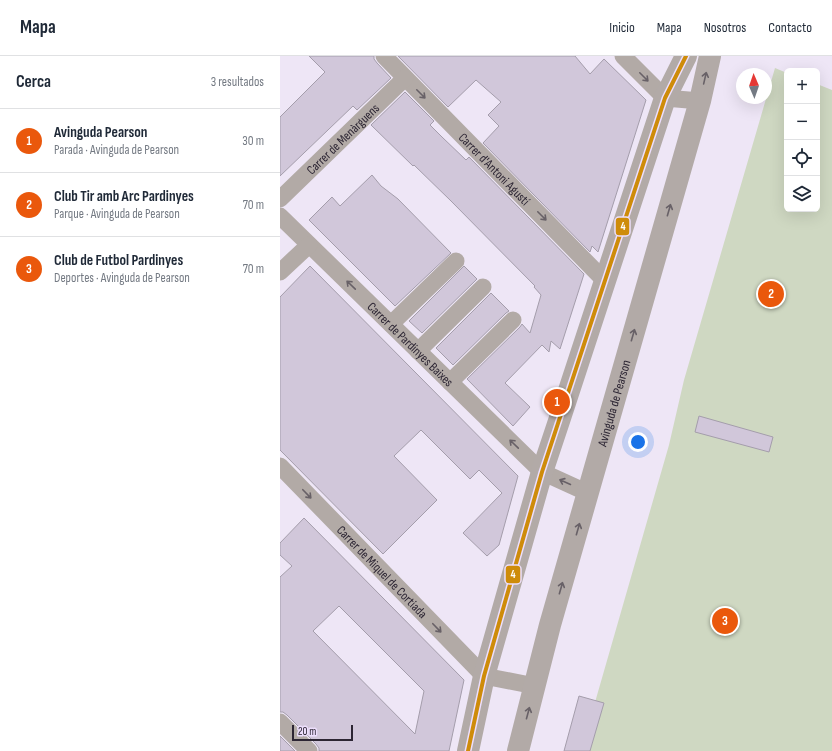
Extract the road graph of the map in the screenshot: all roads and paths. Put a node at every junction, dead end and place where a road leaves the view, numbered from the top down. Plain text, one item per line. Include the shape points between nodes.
1 (384, 56) edge
2 (623, 56) edge
3 (686, 56) edge
4 (710, 56) edge
5 (405, 78) junction
6 (665, 98) junction
7 (700, 101) junction
8 (280, 199) edge
9 (280, 216) edge
10 (309, 245) junction
11 (456, 261) dead end
12 (280, 272) edge
13 (605, 281) junction
14 (483, 287) dead end
15 (512, 320) dead end
16 (391, 324) junction
17 (418, 351) junction
18 (450, 382) junction
19 (280, 466) edge
20 (542, 472) junction
21 (588, 493) junction
22 (484, 676) junction
23 (535, 686) junction
24 (280, 722) edge
25 (309, 751) edge
26 (468, 751) edge
27 (518, 751) edge

1 - 5 street, Carrer d'Antoni Agustí
2 -> 6 street
3 - 6 street
7 -> 4 street, Avinguda de Pearson
5 - 8 street, Carrer de Menàrguens
5 -> 13 street, Carrer d'Antoni Agustí
6 - 7 street
6 - 13 street
21 -> 7 street, Avinguda de Pearson
9 - 10 street, Carrer de Pardinyes Baixes
10 - 12 street
16 -> 10 street, Carrer de Pardinyes Baixes
11 - 16 street
13 - 20 street
14 - 17 street
15 - 18 street
16 - 17 street, Carrer de Pardinyes Baixes
17 - 18 street, Carrer de Pardinyes Baixes
20 -> 18 street, Carrer de Pardinyes Baixes
19 -> 22 street, Carrer de Miquel de Cortiada
21 -> 20 street, Carrer de Pardinyes Baixes
20 - 22 street
23 -> 21 street, Avinguda de Pearson
22 - 23 street
22 - 26 street
27 -> 23 street, Avinguda de Pearson
24 - 25 street

